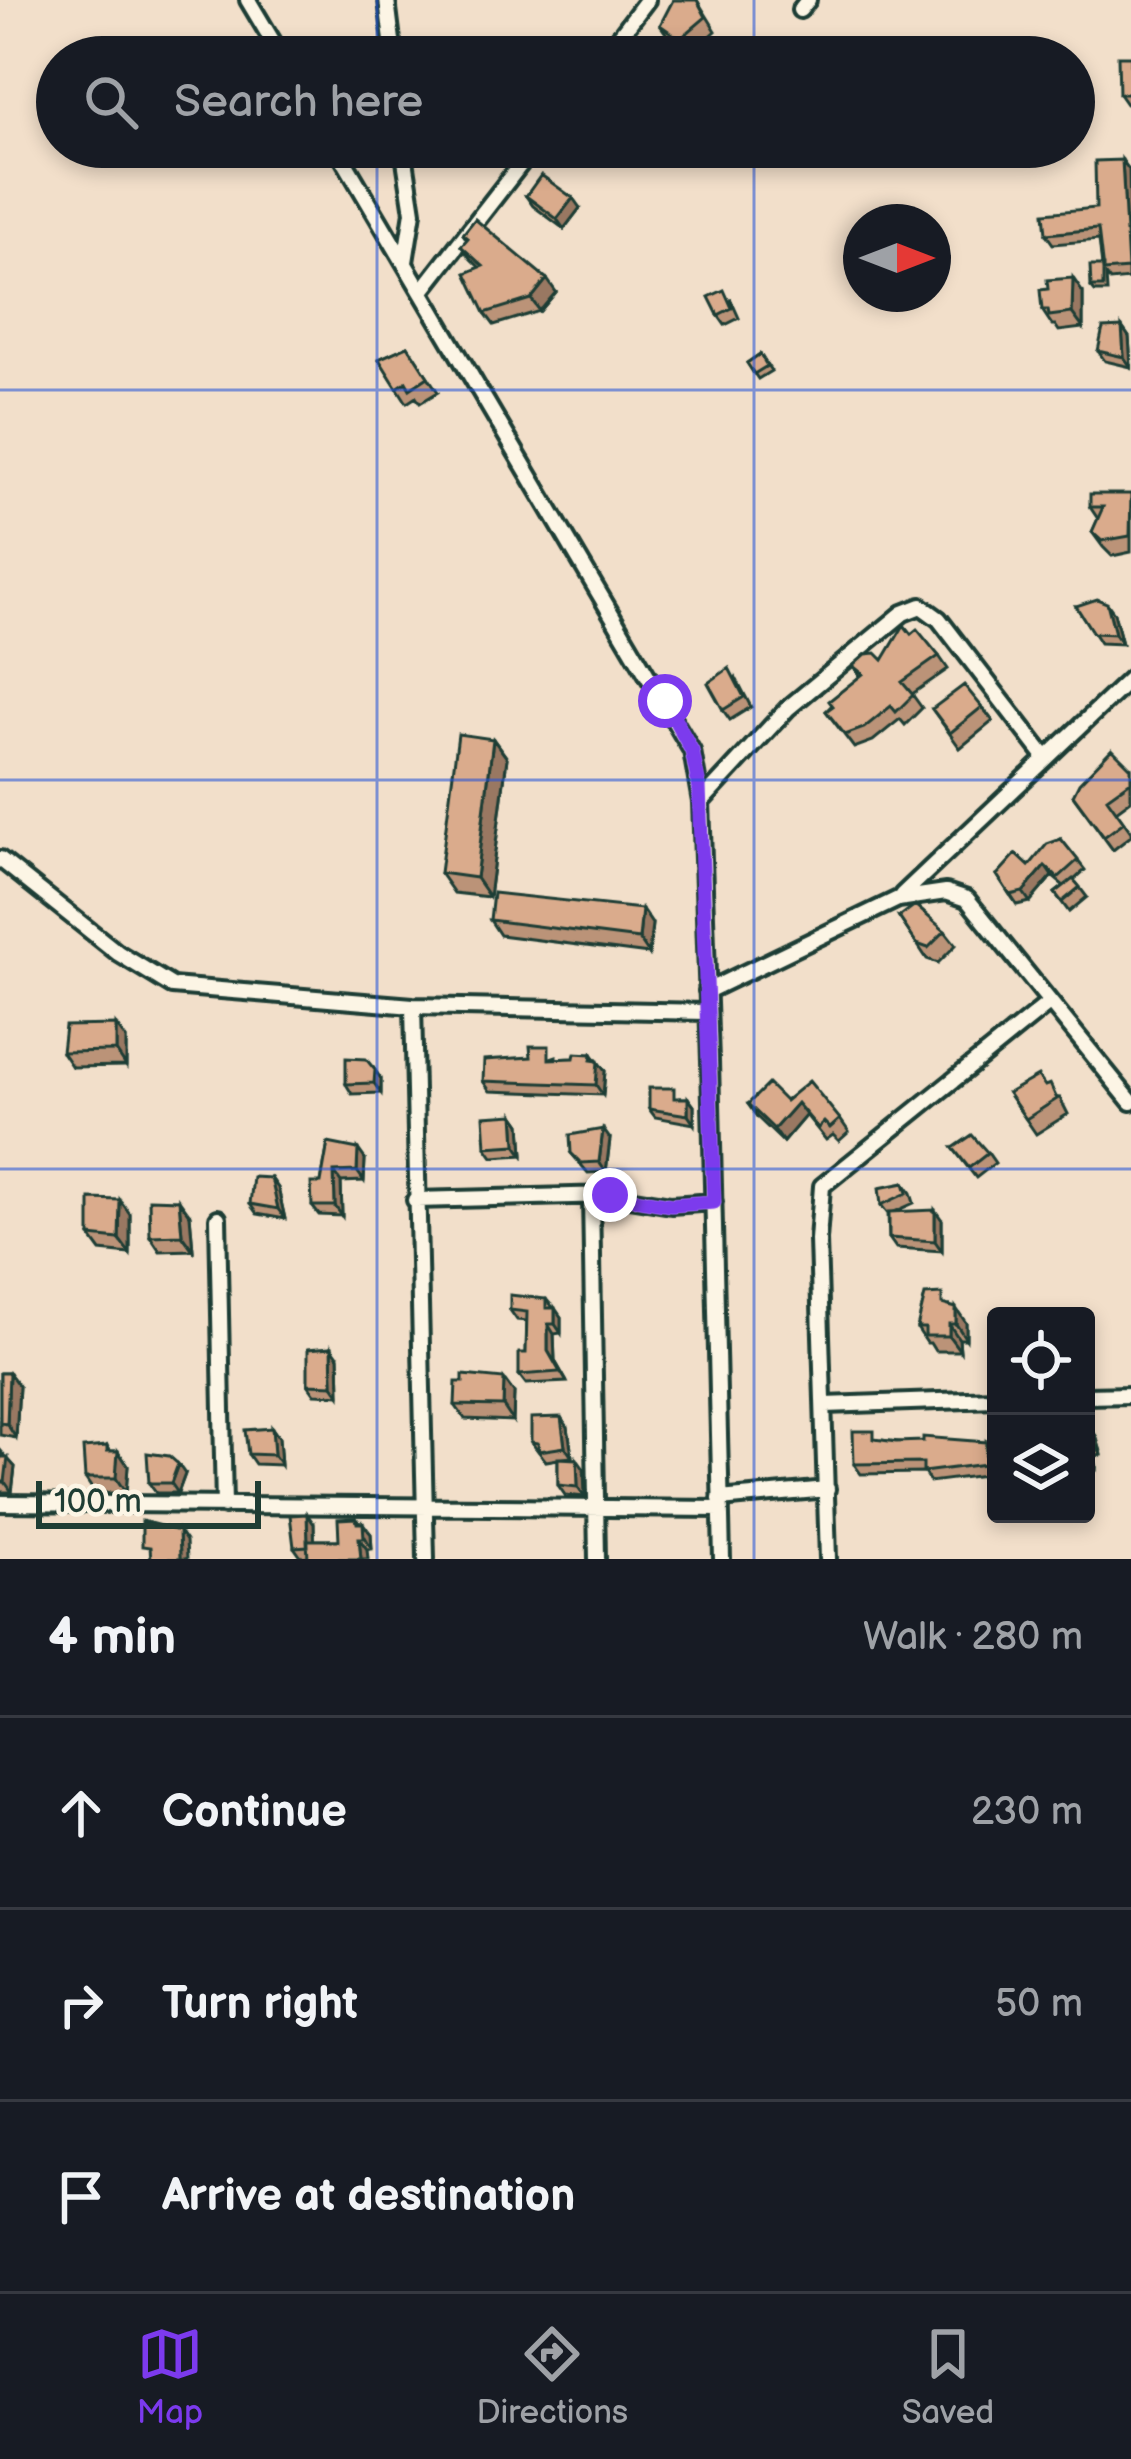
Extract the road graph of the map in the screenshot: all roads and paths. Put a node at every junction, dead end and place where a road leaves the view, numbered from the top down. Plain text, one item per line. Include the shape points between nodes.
1 (248, 0) edge
2 (387, 0) edge
3 (647, 0) edge
4 (269, 36) edge
5 (391, 36) edge
6 (620, 36) edge
7 (349, 168) edge
8 (406, 168) edge
9 (518, 168) edge
10 (405, 262) junction
11 (422, 291) junction
12 (1131, 679) edge
13 (1046, 758) junction
14 (700, 802) junction
15 (0, 859) edge
16 (898, 899) junction
17 (707, 992) junction
18 (1049, 1003) junction
19 (413, 1006) junction
20 (707, 1012) junction
21 (1131, 1102) edge
22 (591, 1195) junction
23 (416, 1200) junction
24 (714, 1202) junction
25 (218, 1218) dead end
26 (1131, 1395) edge
27 (1095, 1396) edge
28 (987, 1399) edge
29 (825, 1405) junction
30 (827, 1489) junction
31 (0, 1503) edge
32 (720, 1504) junction
33 (224, 1506) junction
34 (596, 1508) junction
35 (428, 1510) junction
36 (426, 1559) edge
37 (597, 1559) edge
38 (722, 1559) edge
39 (828, 1559) edge

1 - 4 street
2 - 5 street
3 - 6 street
7 - 10 street
8 - 10 street via 413,212
9 - 11 street
10 - 11 street
11 - 14 street via 665,701 692,751
12 - 13 street
13 - 14 street via 939,619 920,606 788,709
13 - 16 street
14 - 17 street
15 - 19 street via 172,986
16 - 17 street
16 - 18 street via 946,892 968,899
17 - 20 street
18 - 21 street
18 - 29 street via 822,1186
19 - 20 street
19 - 23 street
20 - 24 street
22 - 23 street
22 - 24 street
22 - 34 street
23 - 35 street
24 - 32 street
25 - 33 street
26 - 27 street
28 - 29 street
29 - 30 street
30 - 32 street
30 - 39 street
31 - 33 street
32 - 34 street
32 - 38 street
33 - 35 street
34 - 35 street
34 - 37 street
35 - 36 street

